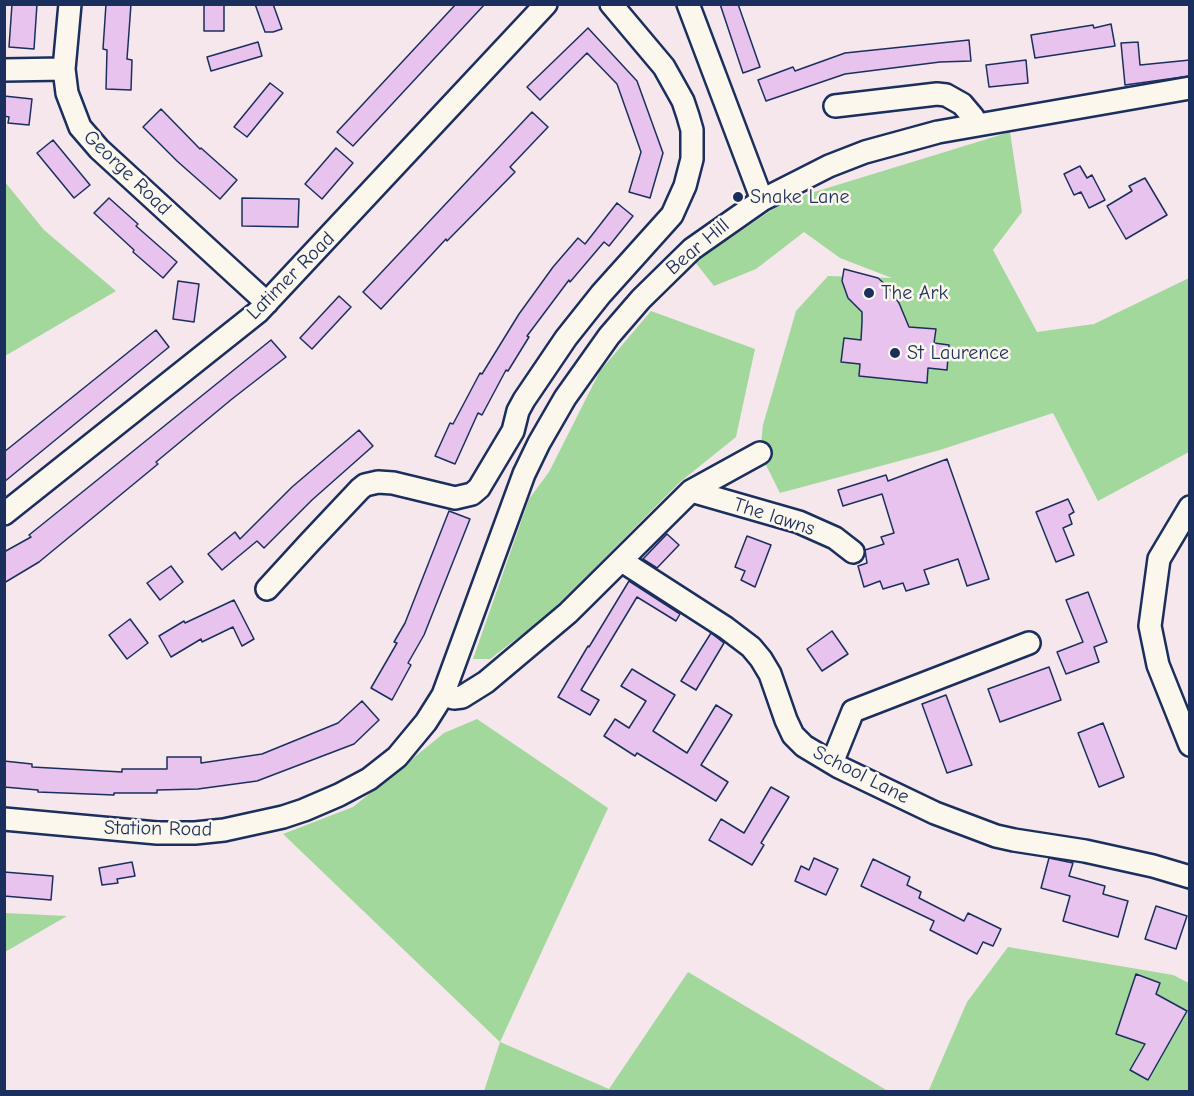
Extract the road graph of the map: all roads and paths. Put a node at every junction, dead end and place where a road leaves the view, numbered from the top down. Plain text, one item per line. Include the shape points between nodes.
1 (70, 4) edge
2 (546, 4) edge
3 (611, 4) edge
4 (688, 4) edge
5 (64, 69) junction
6 (4, 70) edge
7 (1190, 88) edge
8 (836, 106) dead end
9 (976, 125) junction
10 (762, 200) junction
11 (267, 303) junction
12 (513, 431) junction
13 (539, 443) junction
14 (760, 453) dead end
15 (691, 491) junction
16 (1190, 507) edge
17 (4, 514) edge
18 (853, 552) dead end
19 (622, 561) junction
20 (267, 589) dead end
21 (1029, 644) dead end
22 (443, 694) junction
23 (1190, 745) edge
24 (832, 763) junction
25 (4, 819) edge
26 (1190, 877) edge

1 - 5 street, George Road
2 - 11 street, Latimer Road
3 - 12 street via 664,68 683,101 692,130 689,173 672,215 566,338 524,400
4 - 10 street
5 - 6 street
5 - 11 street, George Road via 74,116 90,139
7 - 9 street, Bear Hill
8 - 9 street via 946,95 968,110
9 - 10 street, Bear Hill via 865,152
10 - 13 street, Bear Hill via 693,249 641,299 586,367
11 - 17 street, Latimer Road
12 - 13 street
12 - 20 street via 479,488 464,497 447,497 387,482 365,485
13 - 22 street, Bear Hill via 506,520
14 - 15 street
15 - 18 street, The lawns via 799,522 835,538
15 - 19 street
16 - 23 street via 1159,559 1150,626 1158,665
19 - 22 street via 486,682 462,697
19 - 24 street, School Lane via 751,647 770,674 793,735
21 - 24 street via 853,711
22 - 25 street, Station Road via 397,757 369,779 283,817 224,830 185,833
24 - 26 street, School Lane via 935,813 996,836 1085,851

